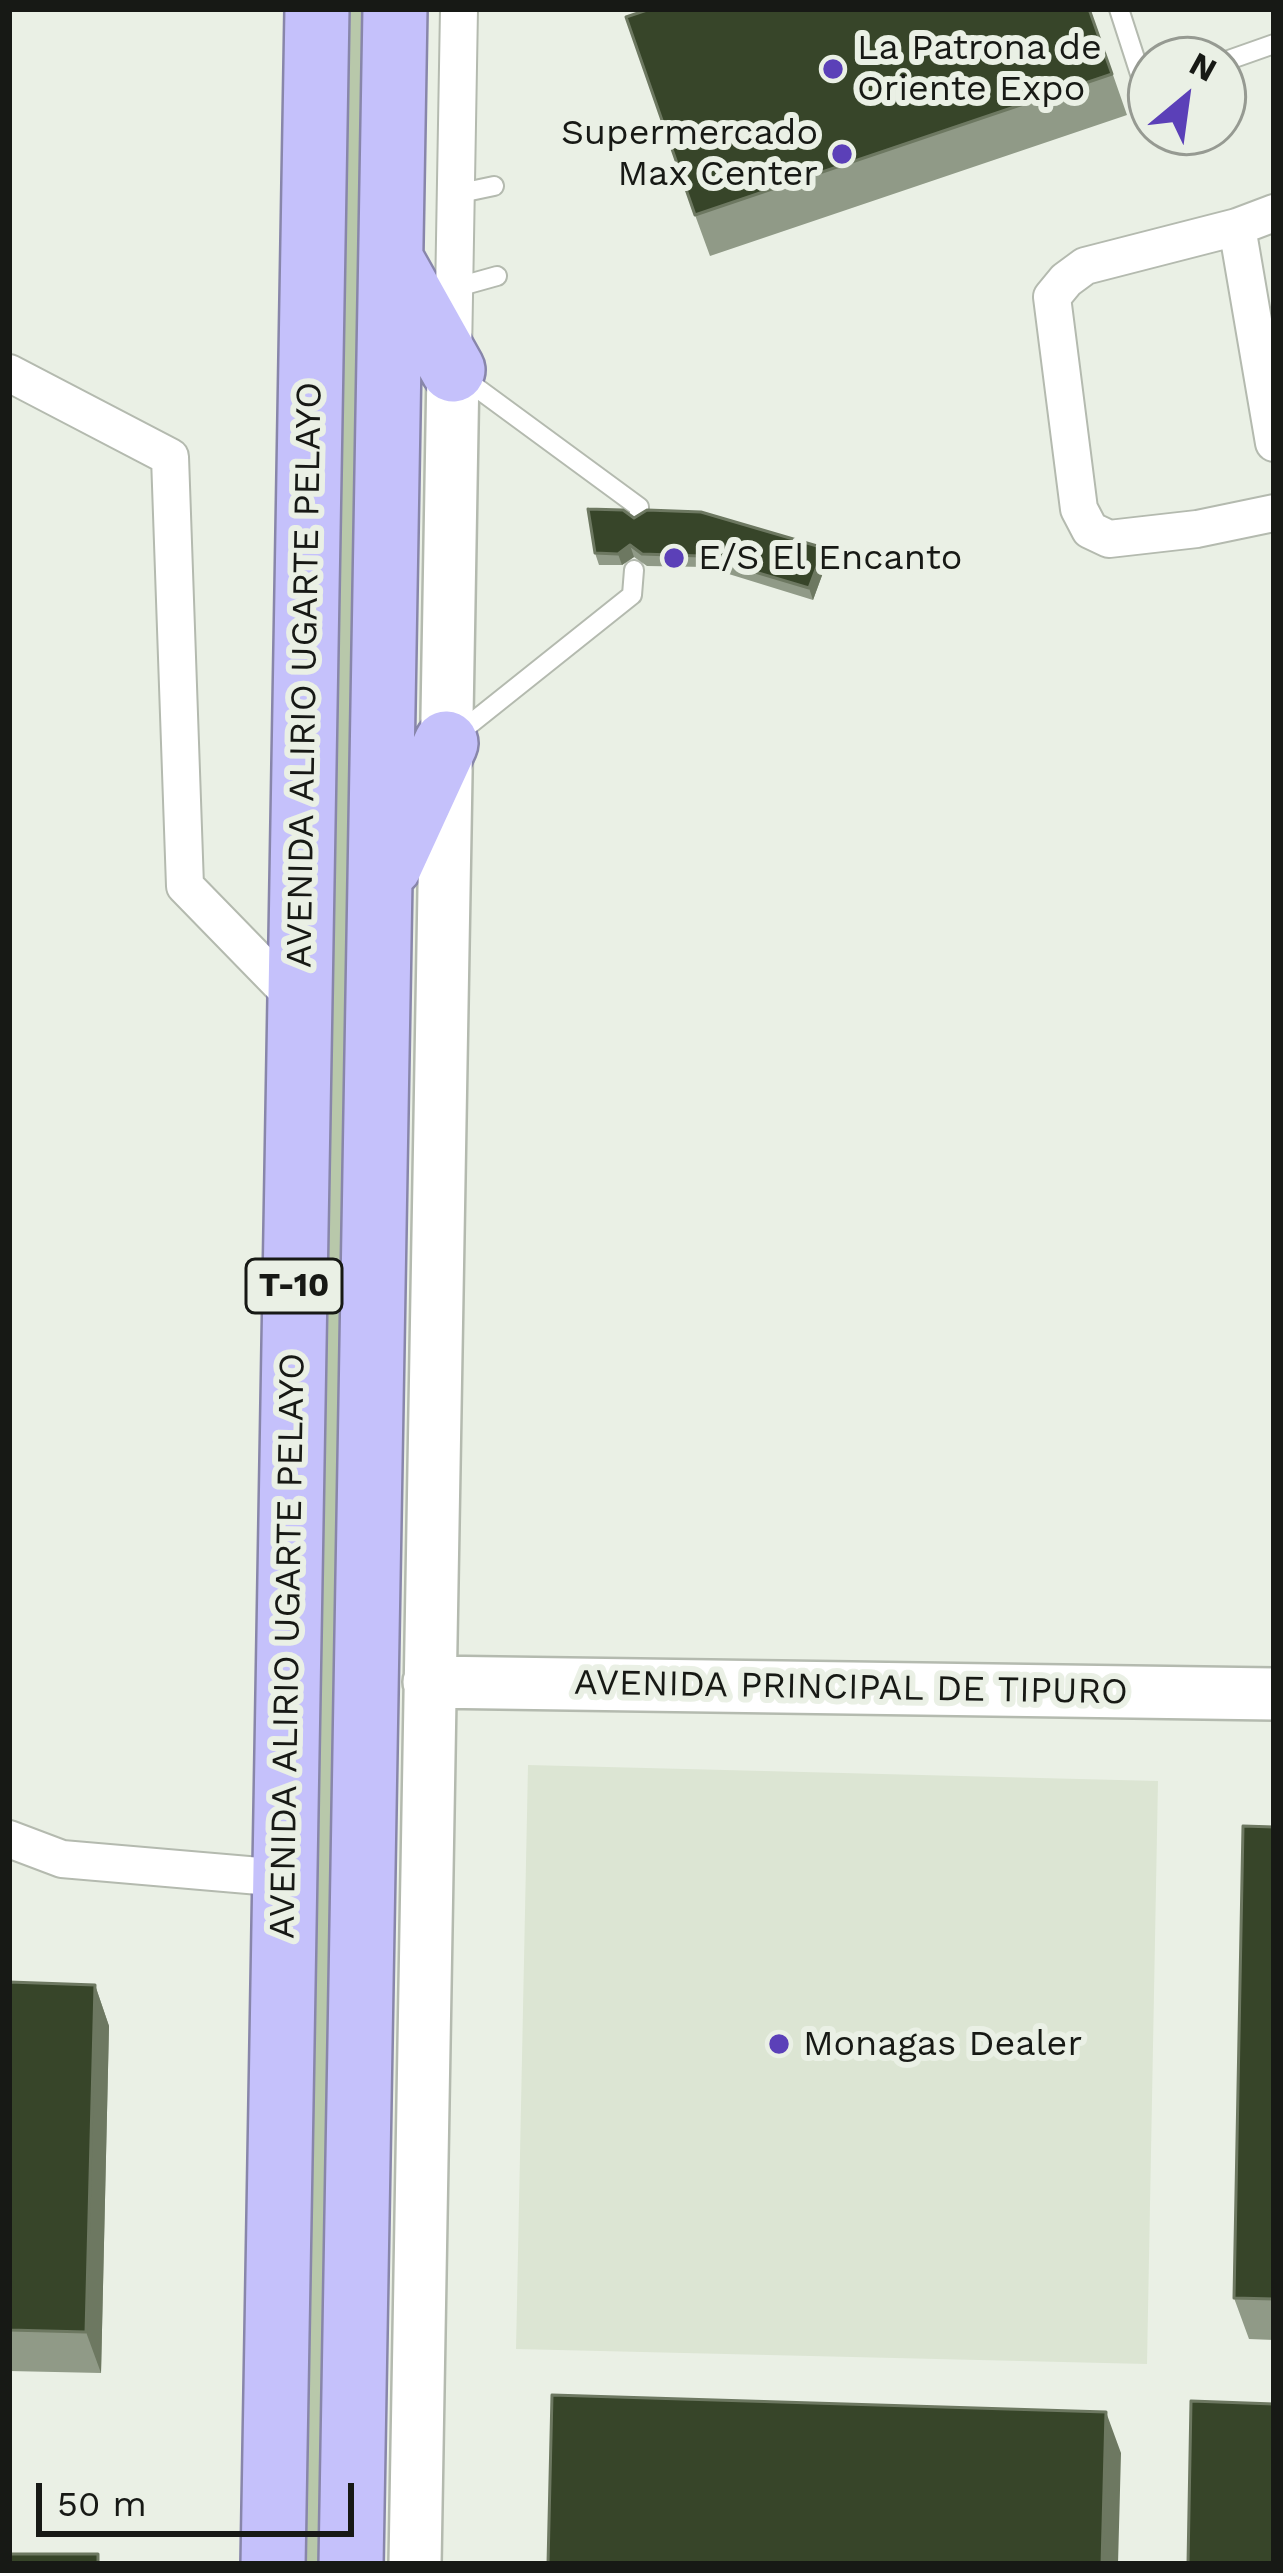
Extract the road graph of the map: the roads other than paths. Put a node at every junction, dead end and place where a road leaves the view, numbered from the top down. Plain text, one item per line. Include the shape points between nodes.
1 (317, 9) edge
2 (395, 9) edge
3 (459, 9) edge
4 (494, 186) dead end
5 (456, 194) junction
6 (1274, 214) edge
7 (1237, 227) junction
8 (391, 259) junction
9 (497, 276) dead end
10 (454, 288) junction
11 (453, 370) junction
12 (9, 373) edge
13 (1274, 443) edge
14 (1274, 513) edge
15 (639, 516) edge
16 (634, 570) dead end
17 (446, 743) junction
18 (379, 888) junction
19 (299, 1004) junction
20 (429, 1682) junction
21 (1274, 1694) edge
22 (9, 1839) edge
23 (283, 1878) junction
24 (273, 2564) edge
25 (351, 2564) edge
26 (415, 2564) edge

1 - 19 highway, AVENIDA ALIRIO UGARTE PELAYO / T-10
2 - 8 highway, T-10
3 - 5 street
4 - 5 lane
5 - 10 street
6 - 7 street
7 - 13 street
7 - 14 street via 1085,266 1052,297 1079,509 1090,530 1109,539
8 - 11 highway
8 - 18 highway, T-10
9 - 10 lane
10 - 11 street
11 - 15 lane via 639,507
11 - 17 main road
12 - 19 street via 170,457 185,886
16 - 17 lane via 632,595
17 - 18 highway
17 - 20 main road
18 - 25 highway, T-10
19 - 23 highway, AVENIDA ALIRIO UGARTE PELAYO / T-10
20 - 21 main road, AVENIDA PRINCIPAL DE TIPURO
20 - 26 main road
22 - 23 street via 62,1859
23 - 24 highway, AVENIDA ALIRIO UGARTE PELAYO / T-10

